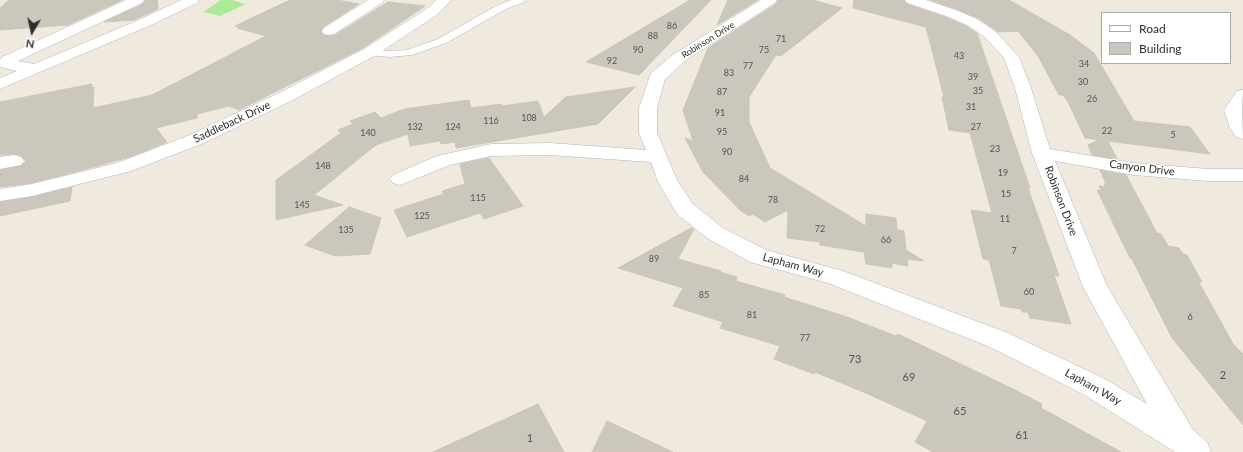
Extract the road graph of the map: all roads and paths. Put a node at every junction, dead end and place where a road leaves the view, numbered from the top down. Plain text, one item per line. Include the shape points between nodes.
1 (137, 0) edge
2 (192, 0) edge
3 (377, 0) edge
4 (444, 0) edge
5 (520, 0) edge
6 (770, 0) edge
7 (912, 0) edge
8 (329, 31) dead end
9 (370, 52) junction
10 (3, 65) edge
11 (36, 69) junction
12 (0, 84) edge
13 (1243, 95) edge
14 (1243, 133) edge
15 (1042, 153) junction
16 (660, 157) junction
17 (1243, 175) edge
18 (400, 179) dead end
19 (0, 195) edge
20 (1189, 446) edge

1 - 10 street via 8,60
2 - 11 street
3 - 8 street
4 - 9 street, Saddleback Drive via 433,11
5 - 9 lane via 502,7 442,41 408,53
6 - 16 street, Robinson Drive via 680,57 658,77 648,108 648,133
7 - 15 street, Robinson Drive via 972,22 990,34 1011,57
9 - 19 street, Saddleback Drive via 287,96 197,139 124,167 32,190
10 - 11 street
11 - 12 street
13 - 14 street via 1233,110
15 - 17 street, Canyon Drive via 1134,169
15 - 20 street, Robinson Drive via 1095,287
16 - 18 street via 550,149 491,150 444,160
16 - 20 street, Lapham Way via 668,182 685,209 715,233 758,256 835,277 999,340 1093,386

